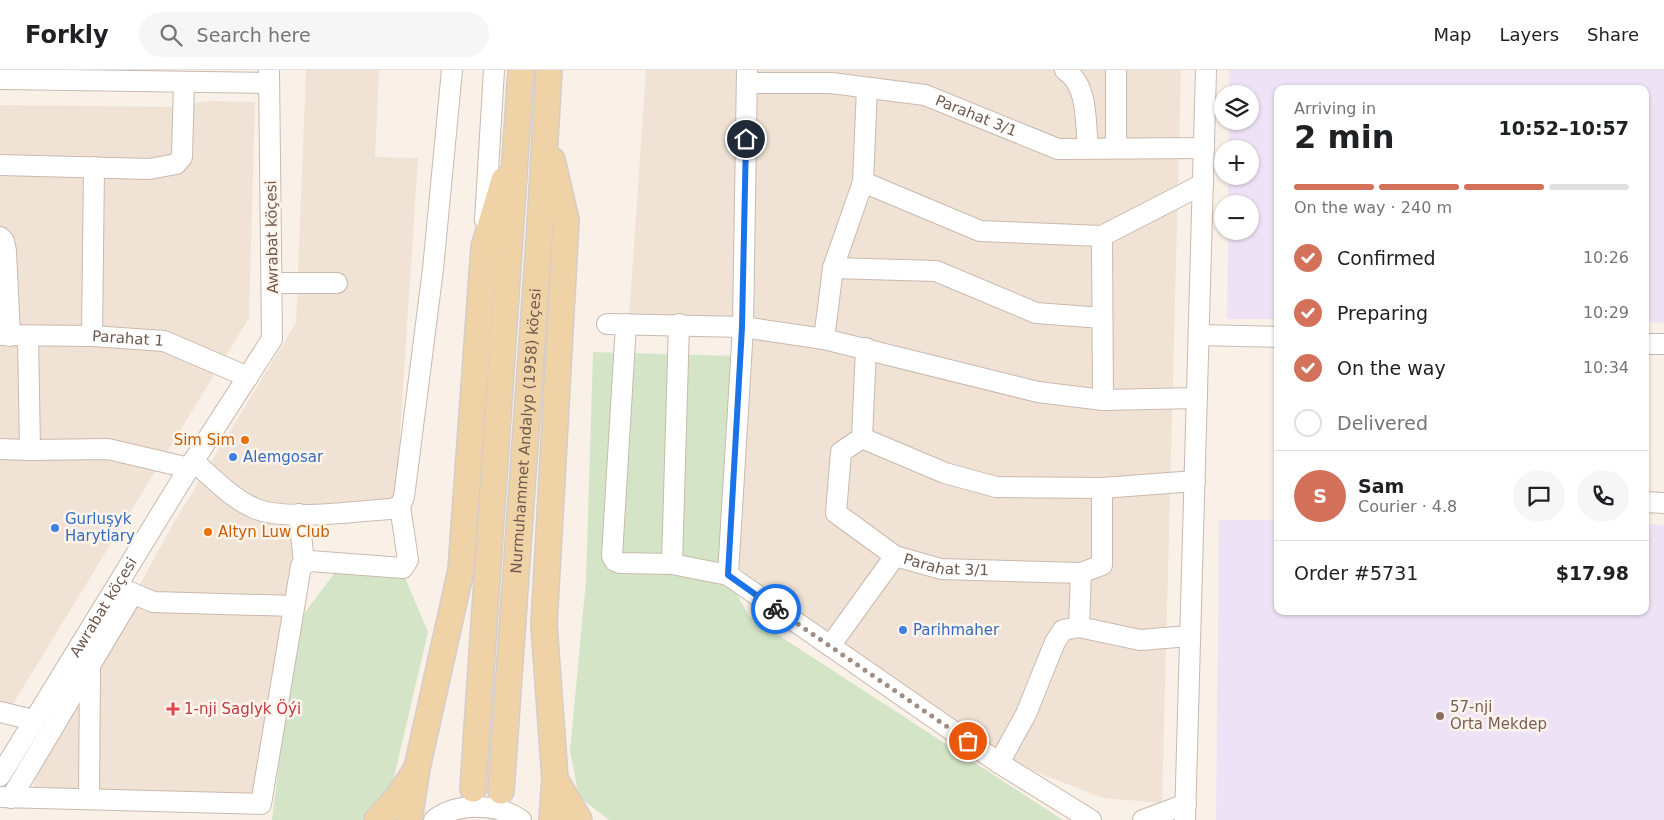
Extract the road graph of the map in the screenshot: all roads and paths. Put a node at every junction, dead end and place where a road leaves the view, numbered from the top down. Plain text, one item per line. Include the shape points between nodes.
1 (452, 70) edge
2 (494, 70) edge
3 (521, 70) edge
4 (549, 70) edge
5 (1065, 70) edge
6 (1116, 70) edge
7 (1206, 70) edge
8 (52, 75) edge
9 (747, 76) edge
10 (831, 76) edge
11 (269, 77) edge
12 (189, 78) edge
13 (0, 79) edge
14 (867, 88) junction
15 (518, 134) junction
16 (546, 135) junction
17 (1088, 148) junction
18 (1116, 148) junction
19 (1204, 148) junction
20 (0, 165) edge
21 (94, 168) junction
22 (863, 182) junction
23 (1203, 184) junction
24 (1102, 236) junction
25 (0, 237) edge
26 (484, 247) junction
27 (833, 268) junction
28 (273, 283) junction
29 (337, 283) dead end
30 (1102, 318) junction
31 (679, 324) junction
32 (742, 327) junction
33 (1199, 335) junction
34 (13, 336) edge
35 (92, 336) junction
36 (1274, 337) edge
37 (824, 339) junction
38 (1649, 344) edge
39 (1664, 344) edge
40 (866, 348) junction
41 (248, 377) junction
42 (1197, 398) junction
43 (1103, 400) junction
44 (862, 438) junction
45 (0, 449) edge
46 (30, 450) junction
47 (191, 465) junction
48 (1195, 482) junction
49 (1102, 488) junction
50 (1649, 502) edge
51 (1664, 503) edge
52 (400, 506) junction
53 (300, 514) junction
54 (895, 556) junction
55 (304, 563) junction
56 (672, 564) junction
57 (1081, 572) junction
58 (728, 575) junction
59 (124, 590) junction
60 (294, 606) junction
61 (1079, 627) junction
62 (1190, 636) junction
63 (830, 646) junction
64 (90, 666) junction
65 (0, 712) edge
66 (33, 720) junction
67 (999, 763) junction
68 (416, 768) junction
69 (0, 776) edge
70 (556, 779) junction
71 (473, 789) dead end
72 (500, 791) dead end
73 (6, 797) edge
74 (89, 799) junction
75 (1185, 812) edge
76 (377, 820) edge
77 (410, 820) edge
78 (434, 820) edge
79 (521, 820) edge
80 (552, 820) edge
81 (579, 820) edge
82 (1091, 820) edge
83 (1143, 820) edge

1 - 52 street via 433,268 404,497
2 - 26 street
3 - 15 main road, Nurmuhammet Andalyp (1958) köçesi
4 - 16 main road, Nurmuhammet Andalyp (1958) köçesi
5 - 17 street via 1082,90
6 - 18 street
7 - 19 street
8 - 12 street
8 - 13 street
9 - 10 street, Parahat 3/1
9 - 32 street, Parahat 3/1
10 - 14 street, Parahat 3/1
11 - 12 street
11 - 28 street, Awrabat köçesi
12 - 21 street via 182,157 176,164 149,169
14 - 17 street, Parahat 3/1 via 925,95 1058,149
14 - 22 street
15 - 26 main road
15 - 71 main road, Nurmuhammet Andalyp (1958) köçesi
16 - 70 main road via 566,220 544,625
16 - 72 main road, Nurmuhammet Andalyp (1958) köçesi
17 - 18 street, Parahat 3/1
18 - 19 street, Parahat 3/1
19 - 23 street
20 - 21 street
21 - 35 street
22 - 24 street via 980,231
22 - 27 street
23 - 24 street
23 - 33 street
24 - 30 street
25 - 34 street via 6,251
26 - 68 main road via 461,570
27 - 30 street via 936,271 1036,313
27 - 37 street
28 - 29 street
28 - 41 street, Awrabat köçesi via 272,339
30 - 43 street
31 - 32 street
31 - 56 street
31 - 56 street via 616,324 612,556 620,563
32 - 37 street
32 - 58 street, Parahat 3/1
33 - 36 street
33 - 42 street
34 - 35 street, Parahat 1
34 - 46 street
35 - 41 street, Parahat 1 via 164,341
37 - 40 street
38 - 39 street
40 - 43 street via 1038,392
40 - 44 street
41 - 47 street, Awrabat köçesi
42 - 43 street
42 - 48 street
44 - 49 street via 945,473 996,487
44 - 54 street, Parahat 3/1 via 841,452 836,513
45 - 46 street
46 - 47 street via 108,449
47 - 53 street via 255,509
47 - 59 street, Awrabat köçesi
48 - 49 street
48 - 62 street
49 - 57 street via 1102,565
50 - 51 street
52 - 53 street
52 - 55 street via 408,560 403,568
53 - 55 street
54 - 57 street, Parahat 3/1 via 941,569
54 - 63 street
55 - 60 street via 299,570
56 - 58 street
57 - 61 street
58 - 63 street
59 - 60 street via 153,602
59 - 64 street
59 - 66 street, Awrabat köçesi
60 - 74 street via 261,804
61 - 62 street via 1140,640
61 - 67 street via 1064,630 1055,642 1026,714
62 - 75 street
63 - 67 street
64 - 73 street
64 - 74 street
65 - 66 street
66 - 69 street, Awrabat köçesi
67 - 82 street
68 - 76 main road via 399,796
68 - 77 main road
70 - 80 main road
70 - 81 main road
73 - 74 street
75 - 83 street
78 - 79 street via 463,808 488,807 513,814

